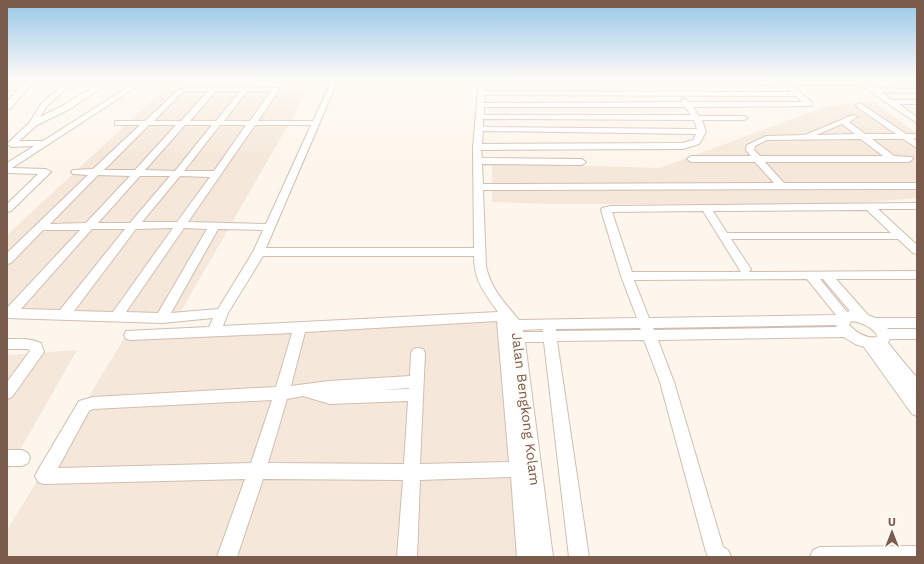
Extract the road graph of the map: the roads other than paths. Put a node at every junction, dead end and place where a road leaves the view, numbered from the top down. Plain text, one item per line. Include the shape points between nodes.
1 (43, 106) edge
2 (68, 106) edge
3 (103, 106) edge
4 (164, 106) edge
5 (198, 106) edge
6 (231, 106) edge
7 (264, 106) edge
8 (323, 106) edge
9 (481, 106) edge
10 (519, 106) edge
11 (549, 106) edge
12 (689, 106) edge
13 (862, 106) edge
14 (896, 106) edge
15 (875, 108) dead end
16 (908, 115) junction
17 (917, 115) edge
18 (853, 117) dead end
19 (697, 118) junction
20 (744, 118) dead end
21 (843, 121) junction
22 (917, 121) edge
23 (147, 122) junction
24 (184, 122) junction
25 (218, 122) junction
26 (253, 122) junction
27 (34, 123) junction
28 (118, 123) dead end
29 (315, 123) junction
30 (702, 132) junction
31 (905, 136) junction
32 (917, 136) edge
33 (804, 137) junction
34 (863, 137) junction
35 (46, 143) junction
36 (917, 145) edge
37 (477, 147) junction
38 (691, 159) dead end
39 (758, 159) junction
40 (892, 159) junction
41 (909, 159) dead end
42 (478, 161) junction
43 (582, 162) dead end
44 (7, 167) edge
45 (7, 170) edge
46 (76, 172) dead end
47 (95, 173) junction
48 (137, 174) junction
49 (178, 174) junction
50 (216, 174) junction
51 (782, 186) junction
52 (917, 186) edge
53 (478, 187) junction
54 (917, 206) edge
55 (705, 207) junction
56 (870, 207) junction
57 (7, 209) edge
58 (181, 225) junction
59 (133, 226) junction
60 (214, 226) junction
61 (40, 227) junction
62 (89, 227) junction
63 (270, 227) junction
64 (724, 236) junction
65 (901, 236) junction
66 (917, 251) edge
67 (259, 252) junction
68 (480, 252) junction
69 (7, 260) edge
70 (745, 269) dead end
71 (826, 275) junction
72 (917, 275) edge
73 (627, 276) junction
74 (811, 276) junction
75 (9, 313) edge
76 (222, 313) junction
77 (64, 314) junction
78 (116, 317) junction
79 (162, 318) junction
80 (868, 321) junction
81 (511, 323) junction
82 (845, 323) junction
83 (917, 323) edge
84 (300, 327) junction
85 (647, 329) junction
86 (550, 330) junction
87 (214, 331) junction
88 (917, 334) edge
89 (131, 335) dead end
90 (877, 339) junction
91 (7, 344) edge
92 (418, 353) dead end
93 (416, 388) junction
94 (917, 389) edge
95 (7, 393) edge
96 (283, 393) junction
97 (917, 409) edge
98 (526, 469) junction
99 (258, 471) junction
100 (412, 472) junction
101 (917, 556) edge
102 (227, 557) edge
103 (407, 557) edge
104 (527, 557) edge
105 (542, 557) edge
106 (579, 557) edge
107 (721, 557) edge
108 (820, 557) edge

1 - 27 street
2 - 27 street
3 - 35 street
4 - 23 street
5 - 24 street
6 - 25 street
7 - 26 street
8 - 29 street
9 - 37 street, Jalan Bengkong Kolam
10 - 30 street
11 - 19 street
12 - 19 street
13 - 31 street
14 - 16 street
15 - 32 street
16 - 17 street
16 - 22 street
18 - 21 street
19 - 20 street
19 - 30 street
21 - 33 street
21 - 34 street
23 - 24 street
23 - 28 street
23 - 47 street
24 - 25 street
24 - 48 street
25 - 26 street
25 - 49 street
26 - 29 street
26 - 50 street
27 - 35 street via 11,144
29 - 63 street
30 - 37 street via 696,142 675,147
31 - 32 street
31 - 34 street
31 - 36 street
33 - 34 street
33 - 39 street via 760,140 749,146
34 - 40 street
35 - 44 street
37 - 42 street, Jalan Bengkong Kolam
38 - 39 street
39 - 40 street
39 - 51 street
40 - 41 street
42 - 43 street
42 - 53 street, Jalan Bengkong Kolam
45 - 57 street via 46,172
46 - 47 street
47 - 48 street
47 - 61 street
48 - 49 street
48 - 62 street
49 - 50 street
49 - 59 street
50 - 58 street
51 - 52 street
51 - 53 street
53 - 68 street, Jalan Bengkong Kolam
54 - 56 street
55 - 56 street
55 - 64 street
55 - 73 street via 606,210
56 - 65 street
58 - 59 street
58 - 60 street
58 - 78 street
59 - 62 street
59 - 77 street
60 - 63 street
60 - 79 street
61 - 62 street
61 - 69 street
62 - 75 street
63 - 67 street
64 - 65 street
64 - 70 street
65 - 66 street
67 - 68 street
67 - 76 street
68 - 81 street, Jalan Bengkong Kolam via 482,277
71 - 72 street
71 - 74 street
71 - 80 street
73 - 74 street
73 - 85 street
74 - 82 street
75 - 77 street
76 - 79 street
76 - 87 street
77 - 78 street
78 - 79 street
80 - 82 street via 850,316
80 - 83 street
80 - 90 street via 881,329
81 - 84 street
81 - 86 street
81 - 98 street
81 - 98 street, Jalan Bengkong Kolam
82 - 85 street
82 - 90 street via 860,340
84 - 87 street
84 - 96 street
85 - 86 street
85 - 107 street via 667,382 715,552
86 - 106 street
87 - 89 street
88 - 90 street
90 - 94 street
90 - 97 street
91 - 95 street via 30,344 36,347 37,352
92 - 93 street
93 - 96 street via 330,398 304,391
93 - 100 street
96 - 99 street
96 - 99 street via 100,402 84,406 44,476
98 - 100 street
98 - 104 street
98 - 105 street, Jalan Bengkong Kolam
99 - 100 street
99 - 102 street
100 - 103 street
101 - 108 street

